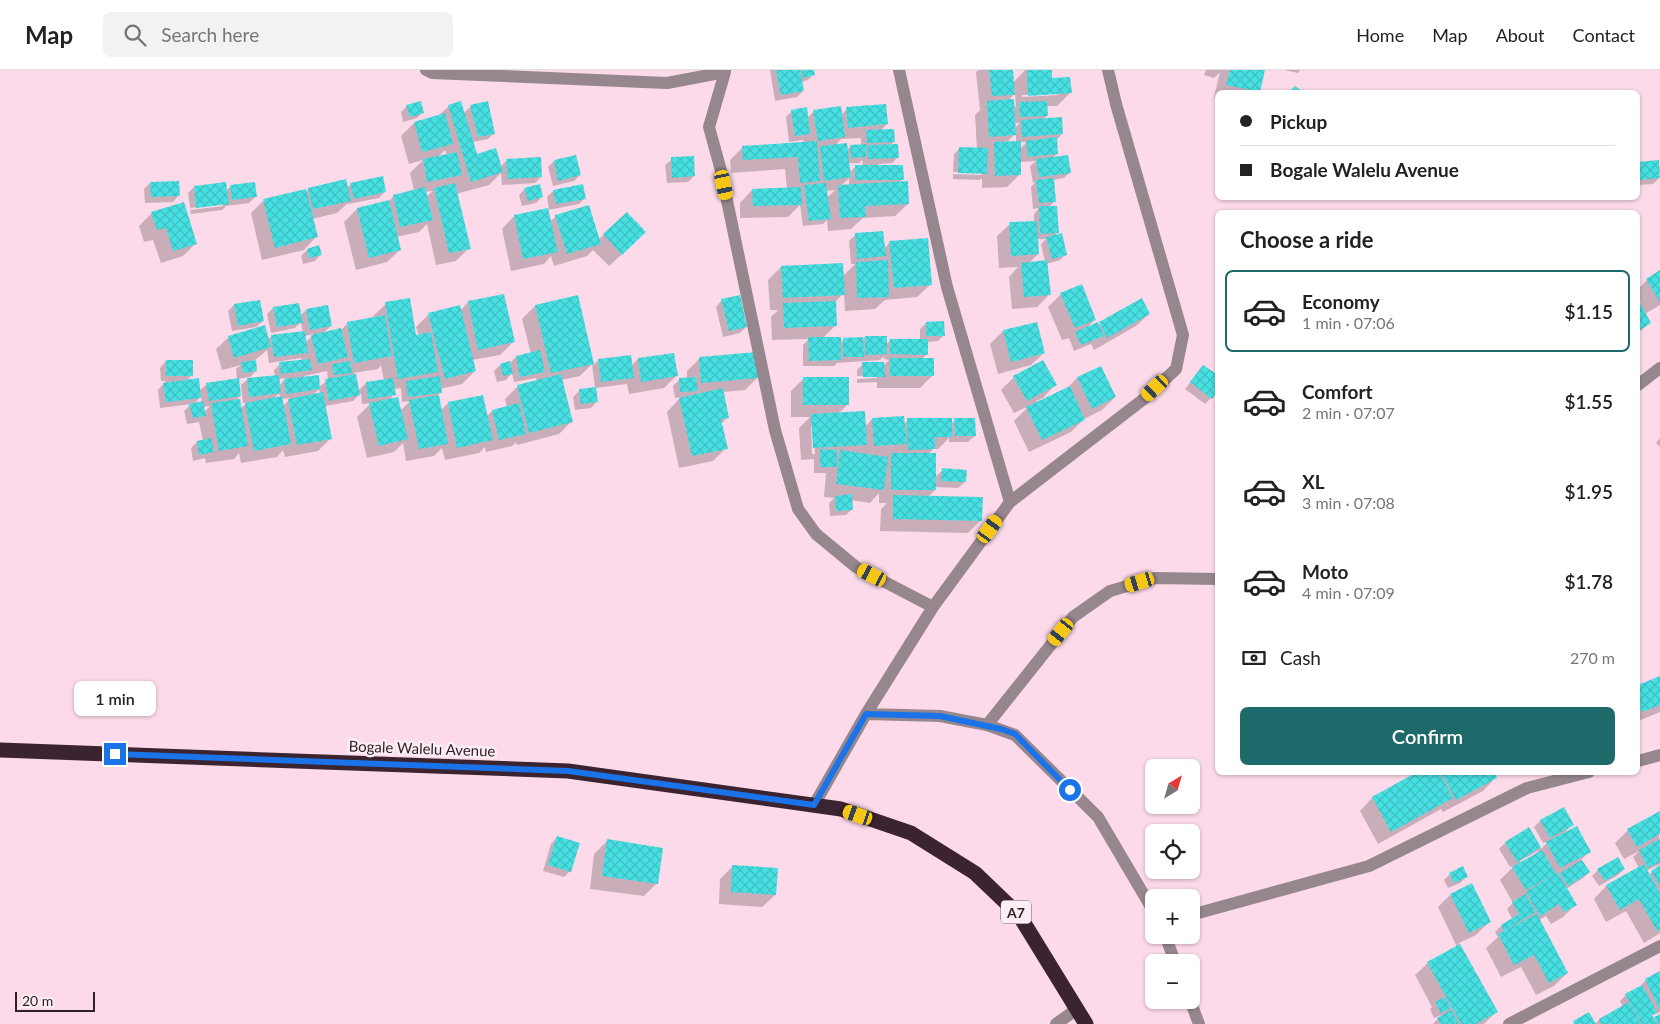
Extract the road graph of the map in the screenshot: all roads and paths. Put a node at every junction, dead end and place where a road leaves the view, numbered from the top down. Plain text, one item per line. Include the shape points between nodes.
1 (426, 70) edge
2 (899, 70) edge
3 (1108, 70) edge
4 (725, 71) edge
5 (1660, 368) edge
6 (1640, 383) edge
7 (1010, 502) junction
8 (1215, 579) edge
9 (933, 607) junction
10 (866, 714) junction
11 (987, 725) junction
12 (0, 750) edge
13 (1660, 755) edge
14 (1640, 760) edge
15 (1577, 775) edge
16 (814, 805) junction
17 (1145, 897) edge
18 (1200, 913) edge
19 (1660, 946) edge
20 (1077, 1007) junction
21 (1193, 1009) edge
22 (1056, 1024) edge
23 (1086, 1024) edge
24 (1199, 1024) edge
25 (1509, 1024) edge

1 - 4 street via 432,73 667,83
2 - 7 street via 947,287
3 - 7 street via 1183,335 1176,369 1145,398
4 - 9 street via 709,127 775,430 798,509 816,534 856,567
5 - 6 street
7 - 9 street
8 - 11 street via 1155,578 1110,591 1073,617
9 - 10 street
10 - 11 street via 940,716
10 - 16 street
11 - 17 street via 1015,734 1098,817
12 - 16 highway, Bogale Walelu Avenue / A7 via 568,771
13 - 14 street
15 - 18 street via 1527,788 1369,866
16 - 20 highway, Bogale Walelu Avenue / A7 via 841,809 911,833 975,873 1019,915
19 - 25 street
20 - 22 street
20 - 23 highway, A7
21 - 24 street

